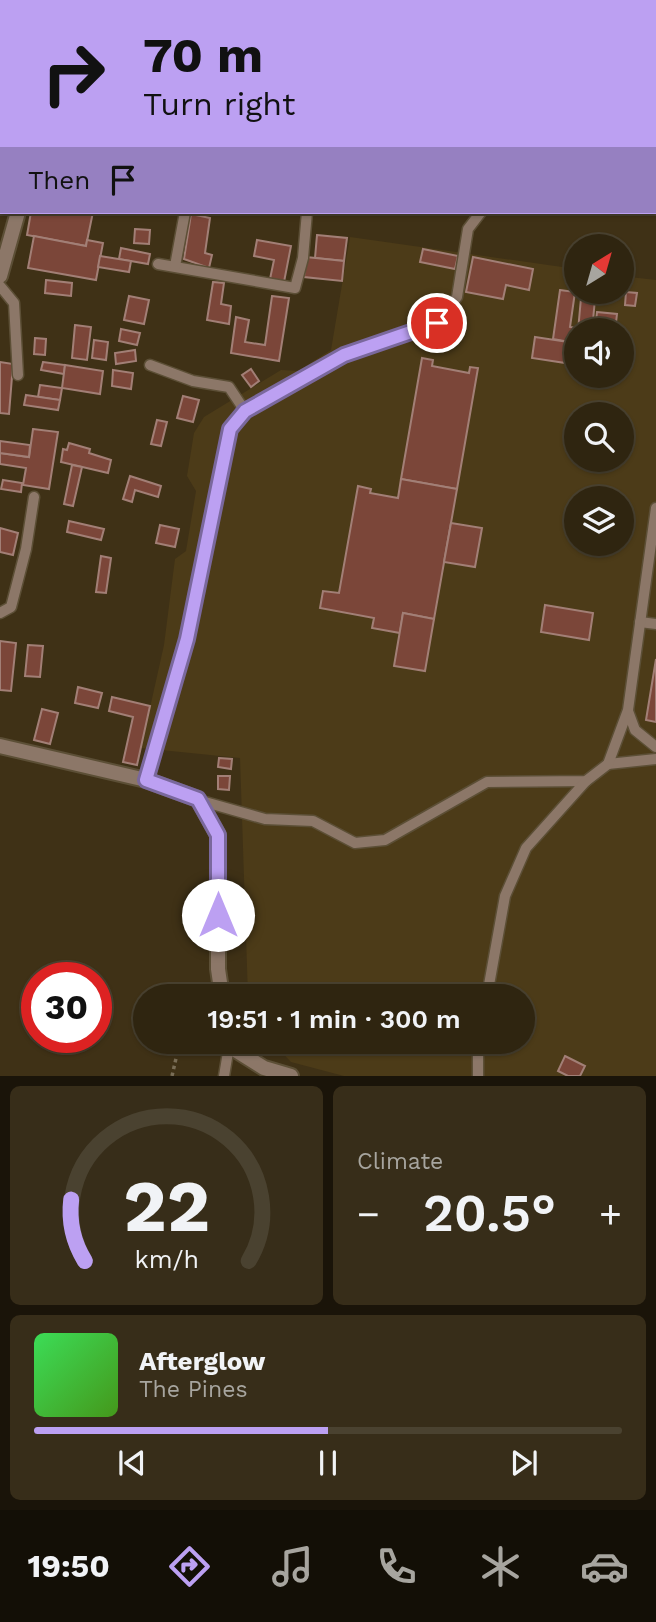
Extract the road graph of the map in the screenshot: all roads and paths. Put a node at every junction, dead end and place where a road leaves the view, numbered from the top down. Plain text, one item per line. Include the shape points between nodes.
1 (17, 214) edge
2 (185, 214) edge
3 (307, 214) edge
4 (479, 214) edge
5 (158, 264) dead end
6 (175, 265) junction
7 (0, 276) edge
8 (0, 286) edge
9 (150, 365) dead end
10 (18, 375) dead end
11 (245, 411) junction
12 (34, 497) dead end
13 (656, 508) edge
14 (0, 613) edge
15 (640, 622) junction
16 (656, 624) edge
17 (628, 710) junction
18 (0, 746) edge
19 (656, 747) edge
20 (656, 760) edge
21 (608, 764) junction
22 (146, 780) junction
23 (586, 781) junction
24 (198, 799) junction
25 (220, 984) edge
26 (488, 984) edge
27 (177, 1054) edge
28 (227, 1054) edge
29 (244, 1054) edge
30 (478, 1054) edge
31 (172, 1076) edge
32 (224, 1076) edge
33 (291, 1076) edge
34 (478, 1076) edge

1 - 7 street
2 - 6 lane
3 - 6 lane via 295,288
4 - 11 lane via 468,229 457,297 437,323 344,355
5 - 6 lane
8 - 10 lane via 14,303
9 - 11 lane via 193,381 229,387
11 - 22 lane via 230,429 187,639
12 - 14 lane via 11,607
13 - 15 lane
15 - 16 lane
15 - 17 lane
17 - 19 lane via 635,730
17 - 21 lane
18 - 22 street
20 - 21 lane
21 - 23 lane
22 - 24 street
23 - 24 lane via 487,782 385,840 355,843 313,821 265,820
23 - 26 lane via 526,848 505,896
24 - 25 street via 218,835
27 - 31 path
28 - 32 lane
29 - 33 street via 264,1068
30 - 34 lane

